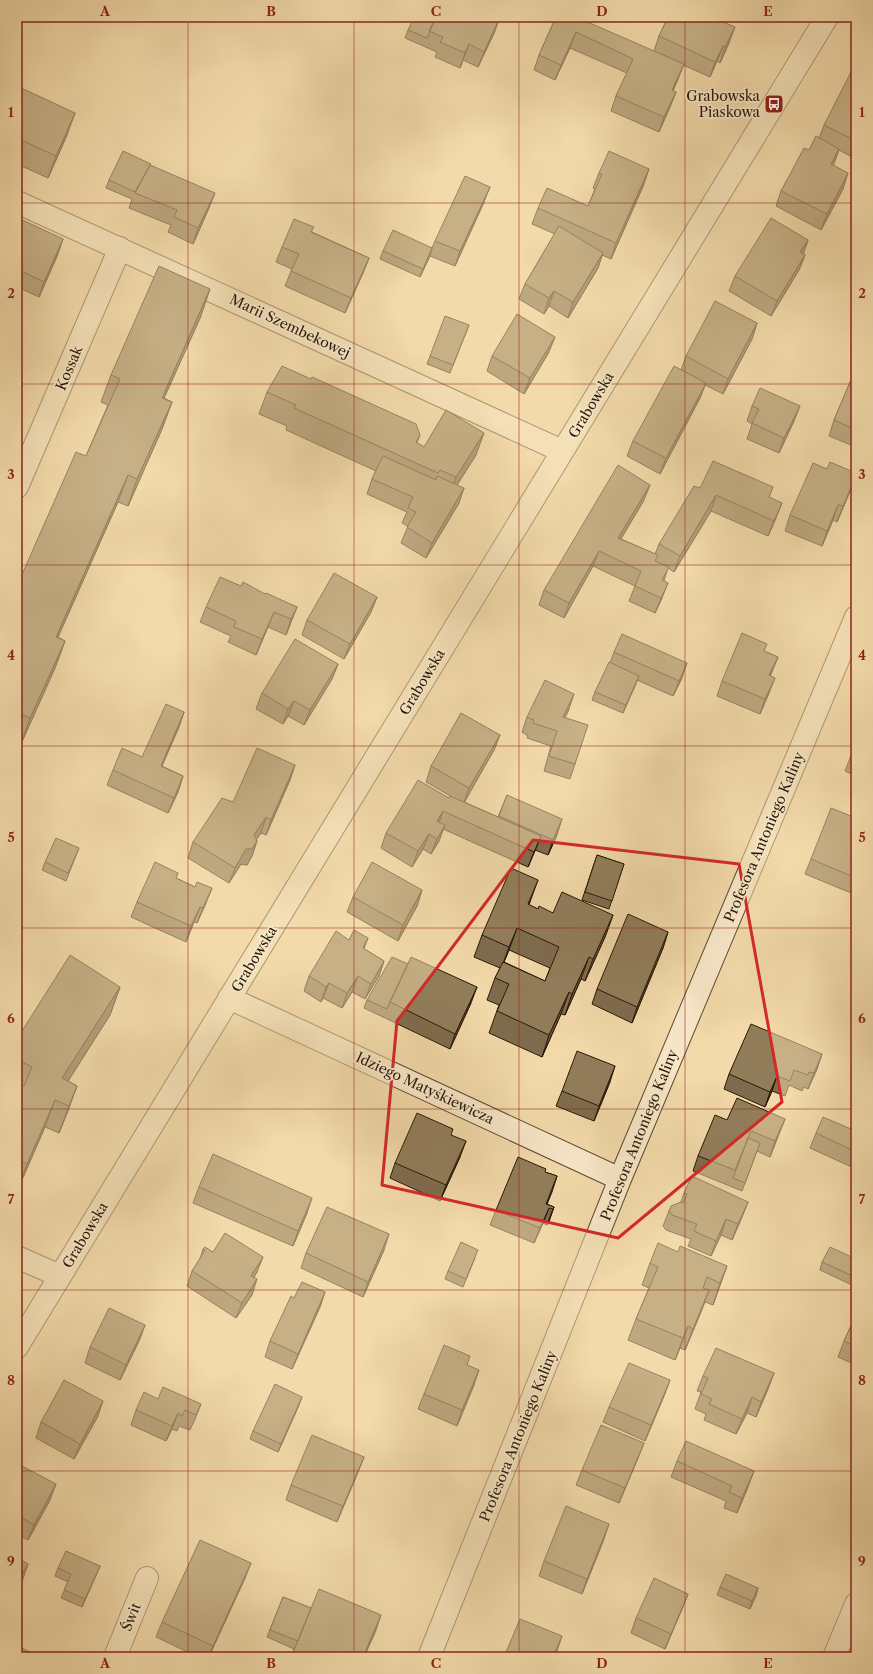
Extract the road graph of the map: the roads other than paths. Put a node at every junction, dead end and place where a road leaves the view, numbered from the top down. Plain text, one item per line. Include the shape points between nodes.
1 (827, 17) edge
2 (17, 202) edge
3 (120, 248) junction
4 (562, 451) junction
5 (17, 488) edge
6 (856, 617) edge
7 (230, 998) junction
8 (620, 1178) junction
9 (17, 1257) edge
10 (60, 1276) junction
11 (17, 1347) edge
12 (147, 1578) dead end
13 (856, 1604) edge
14 (115, 1657) edge
15 (429, 1657) edge
16 (834, 1657) edge

1 - 4 street, Grabowska
2 - 3 street, Marii Szembekowej
3 - 4 street, Marii Szembekowej
3 - 5 street, Kossak
4 - 7 street, Grabowska
6 - 8 street, Profesora Antoniego Kaliny
7 - 8 street, Idziego Matyśkiewicza
7 - 10 street, Grabowska
8 - 15 street, Profesora Antoniego Kaliny
9 - 10 street
10 - 11 street, Grabowska
12 - 14 street, Świt
13 - 16 street

